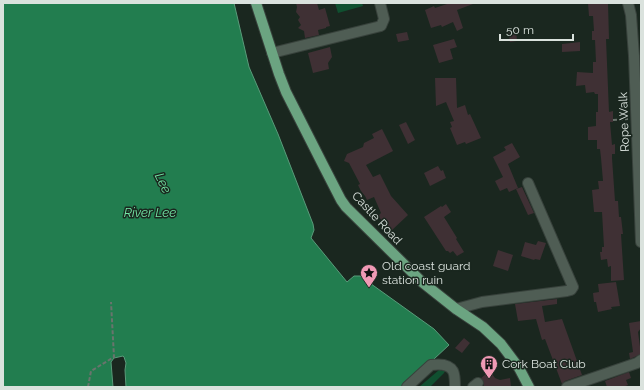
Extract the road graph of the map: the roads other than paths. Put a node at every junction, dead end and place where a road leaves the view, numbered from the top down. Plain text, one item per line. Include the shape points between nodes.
1 (256, 3) edge
2 (380, 3) edge
3 (628, 3) edge
4 (272, 53) junction
5 (639, 98) edge
6 (528, 183) dead end
7 (641, 242) edge
8 (456, 308) junction
9 (641, 360) edge
10 (407, 387) edge
11 (455, 387) edge
12 (529, 387) edge
13 (567, 387) edge

1 - 4 main road, Castle Road
2 - 4 street via 384,19 381,26
3 - 5 street, Rope Walk
4 - 8 main road, Castle Road via 286,92 341,200 422,282
5 - 7 street, Rope Walk
6 - 8 street via 573,287 567,291
8 - 12 main road, Castle Road via 483,327 501,344
9 - 13 street
10 - 11 street via 431,365 436,364 453,371

